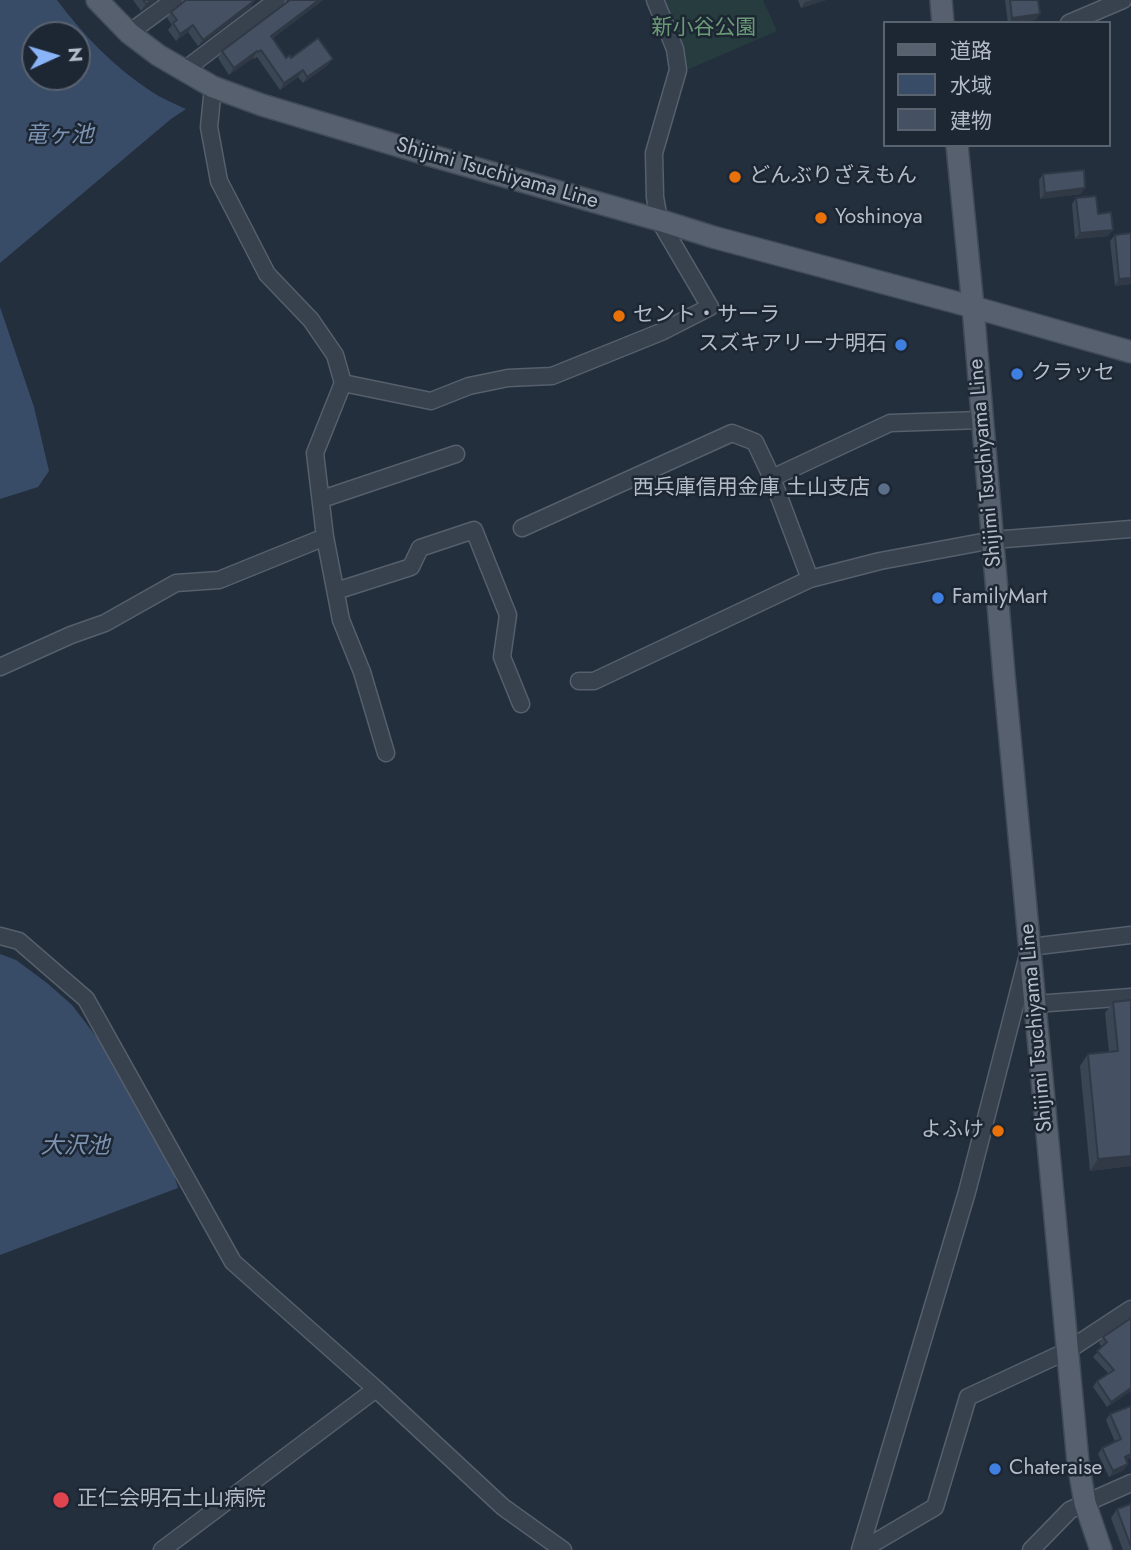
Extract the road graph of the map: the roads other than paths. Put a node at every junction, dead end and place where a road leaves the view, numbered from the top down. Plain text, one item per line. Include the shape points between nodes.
1 (97, 0) edge
2 (174, 0) edge
3 (277, 0) edge
4 (655, 0) edge
5 (941, 0) edge
6 (1123, 0) edge
7 (943, 21) edge
8 (1074, 21) edge
9 (129, 33) junction
10 (183, 71) junction
11 (213, 87) junction
12 (957, 147) edge
13 (659, 220) junction
14 (973, 307) junction
15 (1131, 352) edge
16 (343, 383) junction
17 (981, 420) junction
18 (457, 453) dead end
19 (772, 478) junction
20 (321, 499) junction
21 (522, 528) dead end
22 (1131, 528) edge
23 (325, 537) junction
24 (993, 540) junction
25 (810, 579) junction
26 (336, 591) junction
27 (0, 667) edge
28 (579, 681) dead end
29 (521, 704) dead end
30 (386, 753) dead end
31 (1131, 935) edge
32 (0, 936) edge
33 (1030, 947) junction
34 (1131, 997) edge
35 (1035, 1004) junction
36 (1131, 1309) edge
37 (1067, 1351) junction
38 (376, 1389) junction
39 (1131, 1483) edge
40 (1085, 1503) junction
41 (162, 1550) edge
42 (563, 1550) edge
43 (861, 1550) edge
44 (1031, 1550) edge
45 (1101, 1550) edge

1 - 9 main road, Shijimi Tsuchiyama Line
2 - 9 street
3 - 10 street
4 - 13 street via 675,49 678,70 654,153
5 - 7 main road
6 - 8 street
9 - 10 main road, Shijimi Tsuchiyama Line
10 - 11 main road, Shijimi Tsuchiyama Line
11 - 13 main road, Shijimi Tsuchiyama Line via 300,117
11 - 16 street via 209,127 219,181 267,274 311,320 335,355
12 - 14 main road
13 - 14 main road, Shijimi Tsuchiyama Line
13 - 16 street via 710,307 552,376 469,386 431,401
14 - 15 main road
14 - 17 main road, Shijimi Tsuchiyama Line
16 - 20 street via 315,453
17 - 19 street via 890,424
17 - 24 main road, Shijimi Tsuchiyama Line
18 - 20 street
19 - 21 street via 755,442 732,433
19 - 25 street
20 - 23 street
22 - 24 street
23 - 26 street
23 - 27 street via 219,580 176,583 106,624
24 - 25 street
24 - 33 main road, Shijimi Tsuchiyama Line
25 - 28 street via 594,681
26 - 29 street via 411,567 420,548 474,530 508,615 502,657
26 - 30 street via 341,620
31 - 33 street
32 - 38 street via 19,941 86,999 233,1262
33 - 35 main road, Shijimi Tsuchiyama Line
33 - 43 street via 967,1192
34 - 35 street
35 - 37 main road, Shijimi Tsuchiyama Line
36 - 37 street
37 - 40 main road, Shijimi Tsuchiyama Line
37 - 43 street via 968,1397 935,1507
38 - 41 street
38 - 42 street via 503,1507
39 - 40 street
40 - 44 street via 1070,1510
40 - 45 main road, Shijimi Tsuchiyama Line

